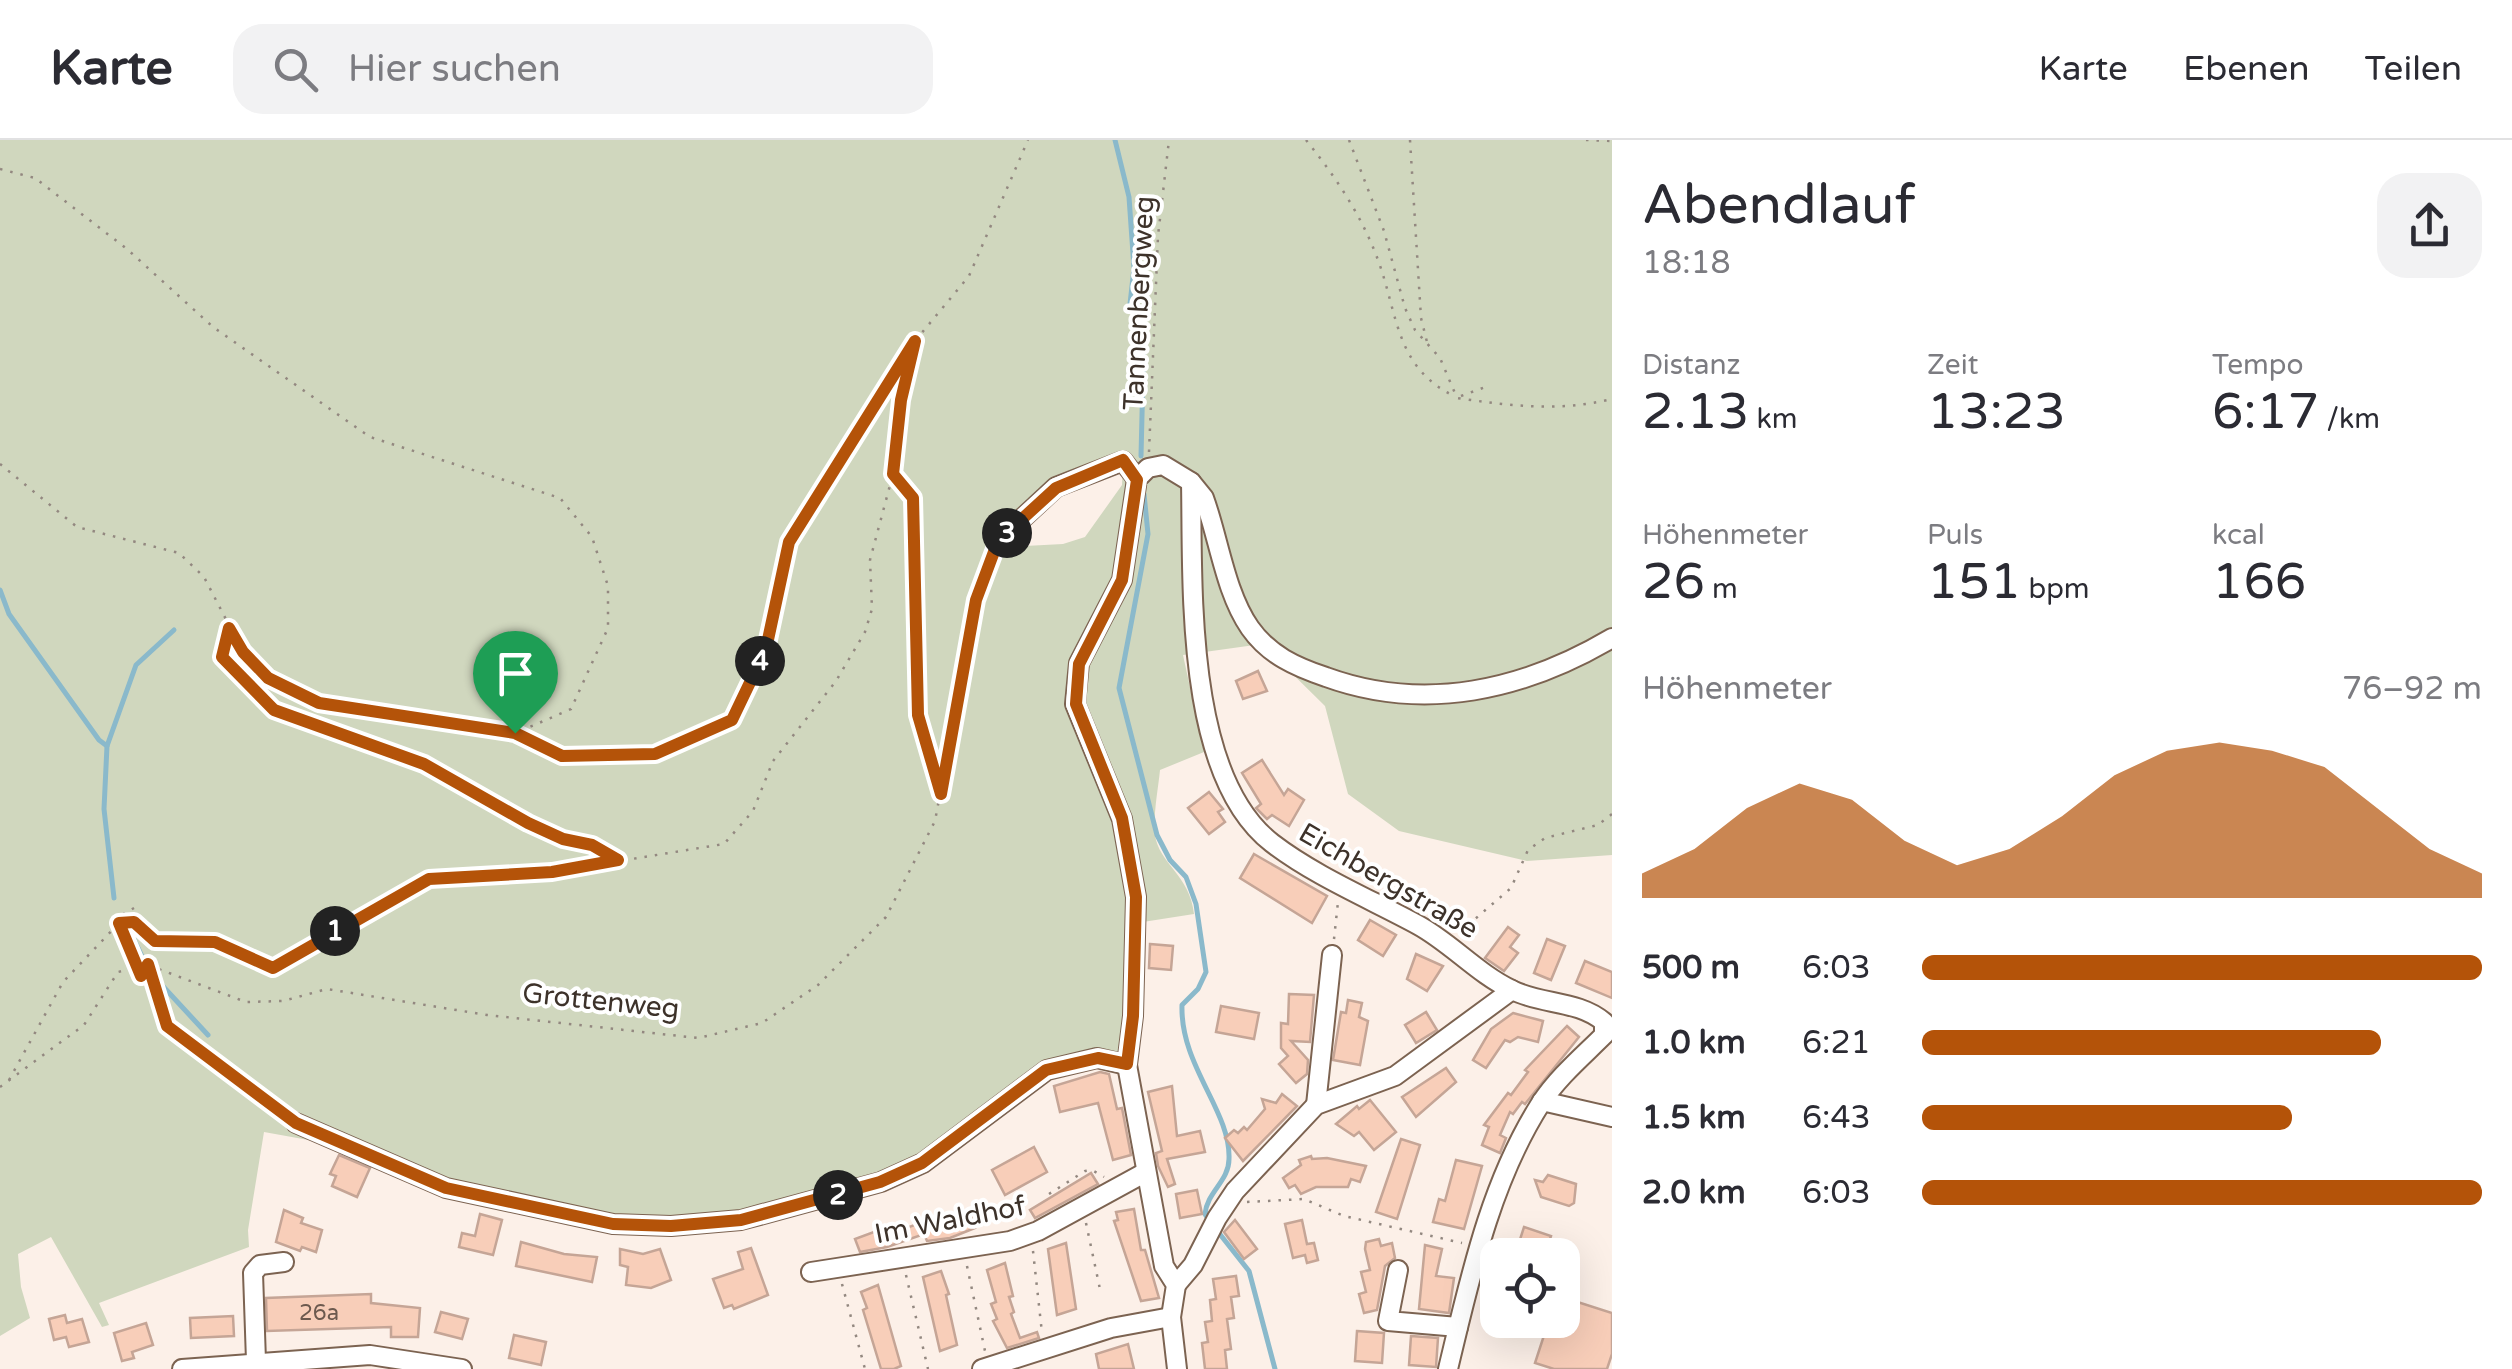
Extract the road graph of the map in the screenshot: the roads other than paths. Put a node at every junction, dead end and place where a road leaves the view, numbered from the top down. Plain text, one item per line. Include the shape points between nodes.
1 (1142, 474) junction
2 (1192, 482) junction
3 (998, 541) road end
4 (1612, 638) edge
5 (1332, 955) road end
6 (1512, 990) junction
7 (1608, 1016) edge
8 (1127, 1064) junction
9 (1542, 1101) junction
10 (1316, 1105) junction
11 (1612, 1117) edge
12 (296, 1123) road end
13 (1146, 1172) junction
14 (284, 1262) dead end
15 (1398, 1270) dead end
16 (812, 1272) dead end
17 (1176, 1284) junction
18 (1171, 1317) junction
19 (1458, 1327) junction
20 (256, 1361) junction
21 (985, 1368) edge
22 (182, 1369) edge
23 (462, 1369) edge
24 (1177, 1369) edge
25 (1448, 1369) edge

1 - 2 street via 1163,465
1 - 3 street via 1123,460 1056,488
1 - 8 street via 1122,580 1079,664 1076,704 1122,818 1136,897
2 - 4 street via 1204,498 1248,626 1270,651 1297,667 1394,694 1476,693 1550,672
2 - 6 street, Eichbergstraße via 1203,708 1220,773 1242,812 1269,841 1447,942
5 - 10 street
6 - 7 street, Eichbergstraße
6 - 10 street via 1395,1076
7 - 9 street, Eichbergstraße via 1604,1035
8 - 12 street via 1098,1058 1046,1070 922,1163 880,1182 741,1220 671,1226 613,1224 446,1188
8 - 13 street
9 - 11 street
9 - 19 street, Eichbergstraße via 1508,1164
10 - 17 street via 1271,1148
13 - 16 street, Im Waldhof via 1031,1234
13 - 17 street via 1164,1266
14 - 20 street via 260,1265 254,1273
15 - 19 street via 1388,1321
17 - 18 street
18 - 21 street via 1111,1328
18 - 24 street
19 - 25 street, Eichbergstraße
20 - 22 street
20 - 23 street via 370,1355

